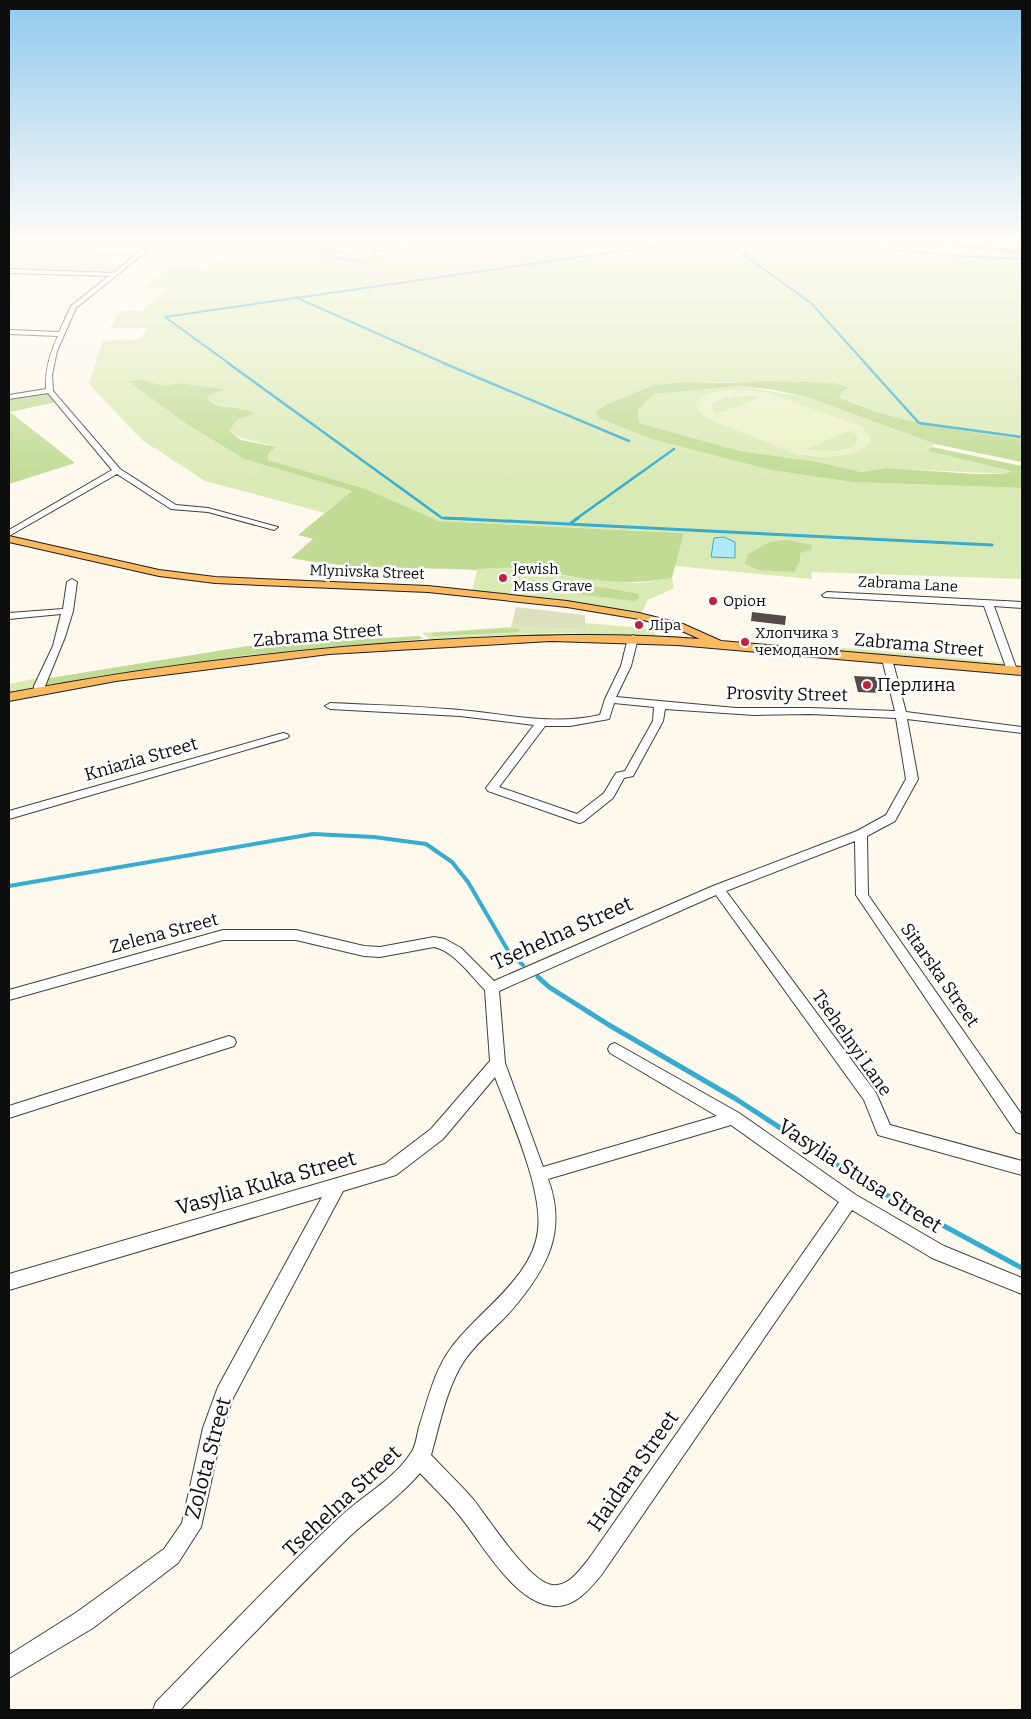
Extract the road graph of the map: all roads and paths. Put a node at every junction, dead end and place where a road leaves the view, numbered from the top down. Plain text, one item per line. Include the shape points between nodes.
1 (67, 322) edge
2 (9, 332) edge
3 (63, 334) junction
4 (50, 391) junction
5 (9, 397) edge
6 (117, 471) junction
7 (274, 527) dead end
8 (9, 533) edge
9 (9, 539) edge
10 (72, 582) dead end
11 (826, 594) dead end
12 (988, 604) junction
13 (1022, 605) edge
14 (68, 611) junction
15 (9, 616) edge
16 (633, 638) junction
17 (722, 645) junction
18 (887, 659) junction
19 (1017, 671) edge
20 (38, 691) junction
21 (9, 697) edge
22 (610, 699) junction
23 (660, 705) junction
24 (330, 706) dead end
25 (901, 714) junction
26 (542, 722) junction
27 (1022, 730) edge
28 (283, 736) dead end
29 (9, 814) edge
30 (861, 834) junction
31 (718, 889) junction
32 (492, 988) junction
33 (9, 995) edge
34 (229, 1042) dead end
35 (615, 1049) dead end
36 (498, 1063) junction
37 (9, 1112) edge
38 (733, 1118) junction
39 (1022, 1127) edge
40 (1022, 1168) edge
41 (539, 1175) junction
42 (337, 1186) junction
43 (850, 1200) junction
44 (9, 1282) edge
45 (1022, 1286) edge
46 (420, 1458) junction
47 (9, 1667) edge
48 (164, 1710) edge

1 - 3 street
2 - 3 street
3 - 4 street via 54,351 49,375
4 - 5 street
4 - 6 street
6 - 7 street via 174,507 208,510
6 - 8 street
9 - 17 main road, Mlynivska Street via 159,573 215,580 428,589 567,604 679,626
10 - 14 street
11 - 12 street, Zabrama Lane
12 - 13 street, Zabrama Lane
12 - 19 street
14 - 15 street
14 - 20 street
16 - 17 main road, Zabrama Street
16 - 20 main road, Zabrama Street via 551,637 328,650 116,677
16 - 22 street via 626,666
17 - 18 main road, Zabrama Street
18 - 19 main road, Zabrama Street
18 - 25 street, Tsehelna Street
20 - 21 main road, Zabrama Street
22 - 23 street, Prosvity Street
22 - 26 street via 605,717
23 - 25 street, Prosvity Street via 757,712
23 - 26 street via 658,721 629,774 620,775 609,795 579,819 492,788
24 - 26 street via 461,713
25 - 27 street, Prosvity Street
25 - 30 street, Tsehelna Street via 912,779 891,818
28 - 29 street, Kniazia Street
30 - 31 street, Tsehelna Street
30 - 39 street, Sitarska Street via 862,895
31 - 32 street, Tsehelna Street
31 - 40 street, Tsehelnyi Lane via 871,1097 884,1130
32 - 33 street, Zelena Street via 445,944 434,942 380,952 296,935 223,935
32 - 36 street, Tsehelna Street
34 - 37 street
35 - 38 street, Vasylia Stusa Street
36 - 41 street, Tsehelna Street
36 - 42 street, Vasylia Kuka Street via 437,1134 420,1149 390,1170
38 - 41 street
38 - 43 street, Vasylia Stusa Street
41 - 46 street, Tsehelna Street via 545,1194 548,1228 544,1247 509,1300 457,1355 442,1384
42 - 44 street, Vasylia Kuka Street
42 - 47 street, Zolota Street via 225,1394 213,1428 191,1527 171,1556 85,1620
43 - 45 street, Vasylia Stusa Street via 938,1252
43 - 46 street, Haidara Street via 595,1567 577,1588 566,1595 545,1594 524,1580
46 - 48 street, Tsehelna Street via 402,1479 329,1543

